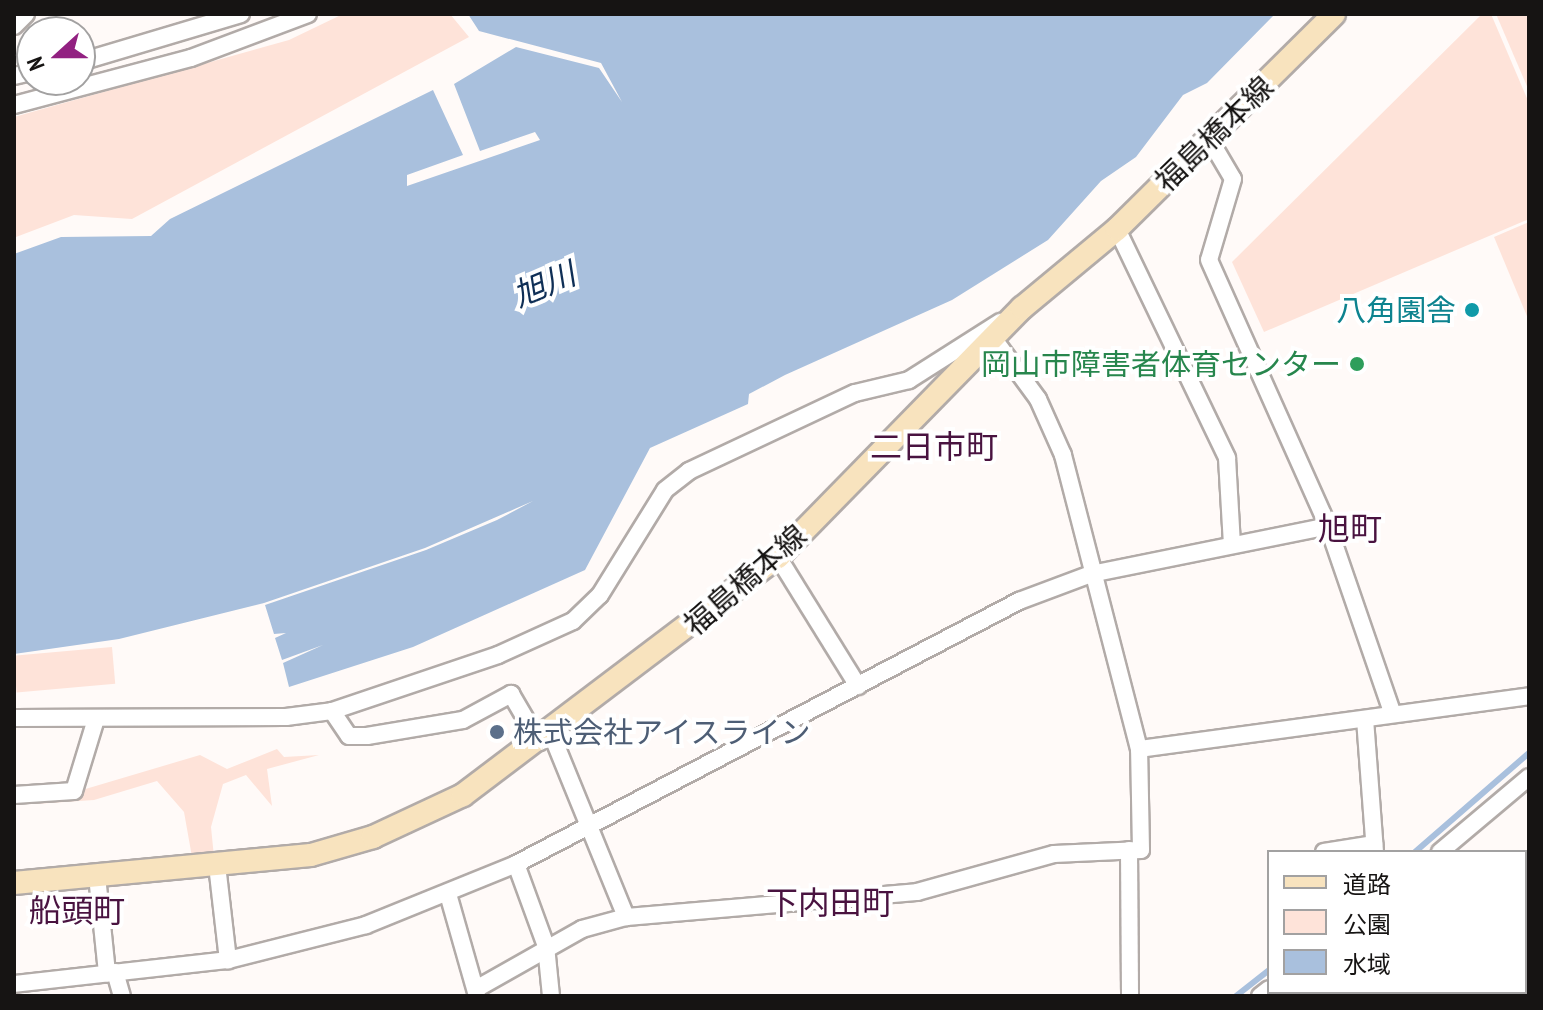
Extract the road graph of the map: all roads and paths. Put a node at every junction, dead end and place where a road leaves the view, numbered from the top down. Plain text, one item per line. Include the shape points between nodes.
1 (26, 14) edge
2 (241, 14) edge
3 (308, 14) edge
4 (1334, 14) edge
5 (14, 26) edge
6 (96, 57) edge
7 (14, 105) edge
8 (1210, 140) junction
9 (1117, 229) junction
10 (1022, 308) junction
11 (994, 339) junction
12 (1328, 526) junction
13 (1232, 544) junction
14 (778, 557) junction
15 (1091, 574) junction
16 (858, 686) junction
17 (1529, 696) edge
18 (1391, 709) junction
19 (332, 711) junction
20 (14, 718) edge
21 (96, 719) junction
22 (1365, 719) junction
23 (545, 737) junction
24 (1139, 749) junction
25 (1529, 777) edge
26 (14, 795) edge
27 (592, 823) junction
28 (1375, 848) edge
29 (1129, 850) junction
30 (1350, 850) edge
31 (1442, 850) edge
32 (516, 864) junction
33 (217, 865) junction
34 (97, 876) junction
35 (14, 883) edge
36 (448, 894) junction
37 (626, 917) junction
38 (546, 946) junction
39 (228, 960) junction
40 (111, 972) junction
41 (14, 984) edge
42 (476, 992) edge
43 (122, 996) edge
44 (551, 996) edge
45 (1130, 996) edge

1 - 5 street
2 - 6 street
3 - 7 street via 191,58
4 - 8 main road, 福島橋本線
8 - 9 main road, 福島橋本線
8 - 12 street via 1233,179 1209,260
9 - 10 main road, 福島橋本線
9 - 13 street via 1227,458
10 - 11 main road, 福島橋本線
10 - 19 street via 909,380 855,393 689,471 665,490 600,595 573,621 498,655
11 - 14 main road, 福島橋本線
11 - 15 street via 1038,399 1063,455
12 - 13 street
12 - 18 street
13 - 15 street
14 - 16 street
14 - 23 main road, 福島橋本線
15 - 16 street via 1019,601
15 - 24 street
16 - 27 street
17 - 18 street
18 - 22 street
19 - 21 street
19 - 23 street via 349,736 367,736 463,720 511,694
20 - 21 street
21 - 26 street via 74,791
22 - 24 street
22 - 28 street
23 - 27 street
23 - 33 main road, 福島橋本線 via 463,795 373,837 311,855
24 - 29 street via 1141,850
25 - 31 street
27 - 32 street
27 - 37 street
28 - 30 street
29 - 37 street via 1054,854 917,892
29 - 45 street
32 - 36 street
32 - 38 street
33 - 34 main road, 福島橋本線
33 - 39 street
34 - 35 main road, 福島橋本線
34 - 40 street
36 - 39 street via 307,946
36 - 42 street
37 - 38 street
38 - 42 street
38 - 44 street
39 - 40 street
40 - 41 street
40 - 43 street

